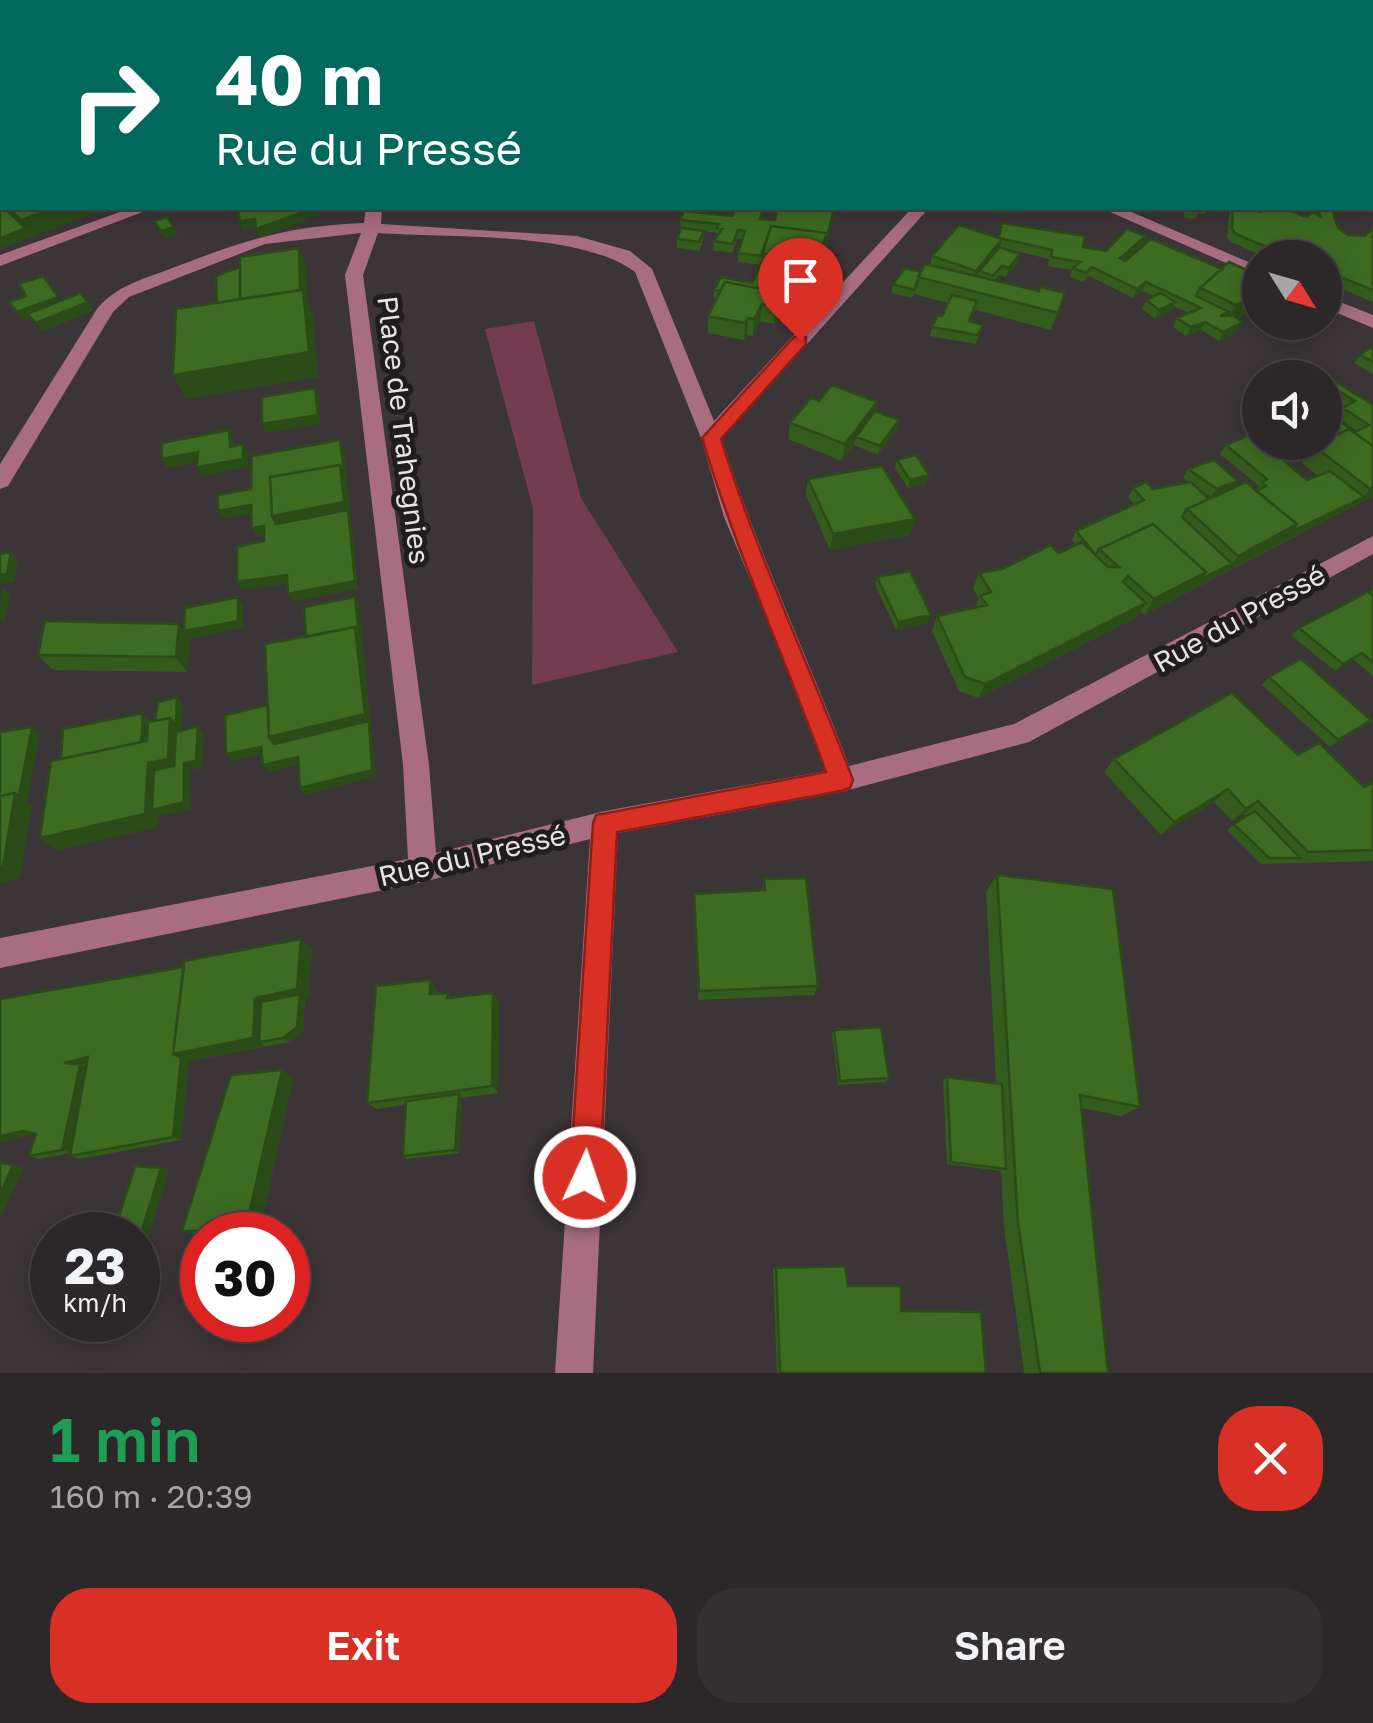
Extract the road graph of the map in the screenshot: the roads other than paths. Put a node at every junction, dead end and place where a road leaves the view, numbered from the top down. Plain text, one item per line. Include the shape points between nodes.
1 (140, 210) edge
2 (919, 210) edge
3 (1113, 210) edge
4 (373, 218) edge
5 (0, 261) edge
6 (1242, 265) edge
7 (1342, 308) edge
8 (1373, 322) edge
9 (711, 438) junction
10 (0, 480) edge
11 (1373, 544) edge
12 (841, 780) junction
13 (605, 823) junction
14 (423, 869) junction
15 (0, 954) edge
16 (574, 1373) edge

1 - 5 street
2 - 9 street
3 - 6 street
4 - 9 street via 577,241 624,255 643,269
4 - 10 street via 261,240 123,293 106,308
4 - 14 street, Place de Trahegnies via 354,275 416,765
7 - 8 street
9 - 12 street via 735,517
11 - 12 street, Rue du Pressé via 1020,734
12 - 13 street, Rue du Pressé
13 - 14 street, Rue du Pressé
13 - 16 street
14 - 15 street, Rue du Pressé

